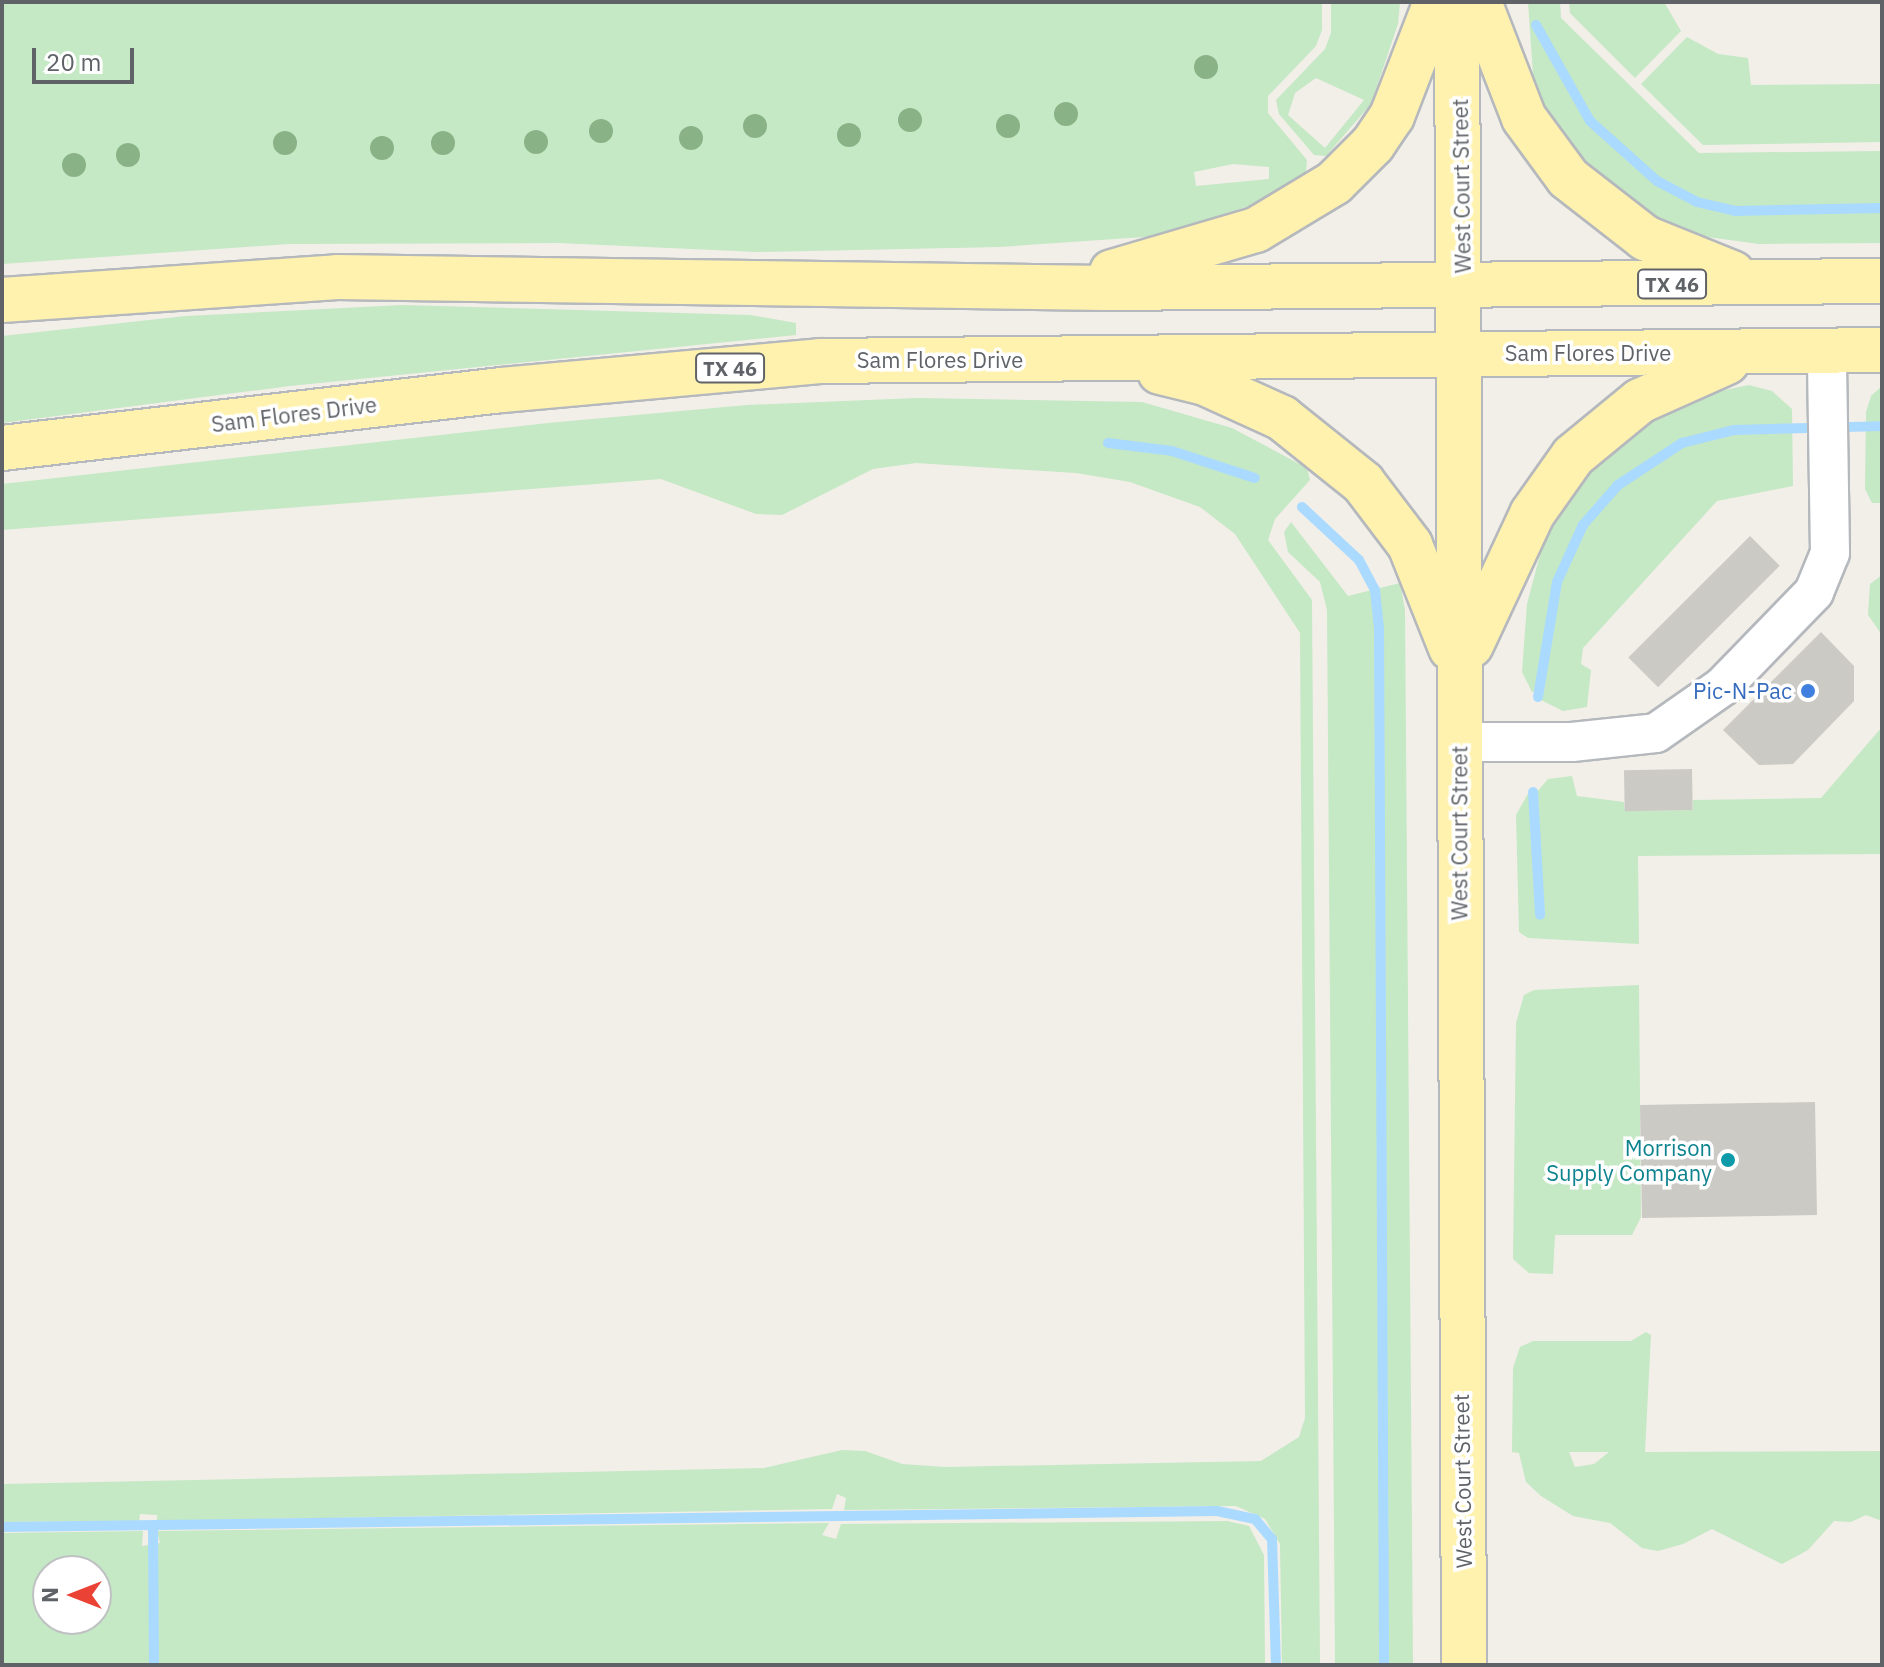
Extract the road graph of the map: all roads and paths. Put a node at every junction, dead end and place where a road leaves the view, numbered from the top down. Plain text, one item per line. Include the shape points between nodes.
1 (1436, 2) edge
2 (1457, 2) edge
3 (1479, 2) edge
4 (1882, 281) edge
5 (1777, 282) junction
6 (1013, 288) junction
7 (1462, 288) junction
8 (2, 300) edge
9 (1882, 350) edge
10 (1780, 351) junction
11 (1827, 351) junction
12 (1463, 354) junction
13 (1108, 359) junction
14 (2, 448) edge
15 (1460, 674) junction
16 (1460, 742) junction
17 (1464, 1665) edge

1 - 6 main road via 1392,116 1353,166 1313,199 1220,243 1109,272
2 - 7 main road, West Court Street
3 - 5 main road via 1524,118 1568,178 1645,238 1709,267
4 - 5 main road, TX 46
5 - 7 main road, TX 46
6 - 7 main road, TX 46
6 - 8 main road, TX 46 via 337,277
7 - 12 main road, West Court Street
9 - 11 main road, Sam Flores Drive / TX 46
10 - 11 main road, Sam Flores Drive / TX 46
10 - 12 main road, Sam Flores Drive / TX 46
10 - 15 main road via 1696,372 1615,417 1582,447 1532,514 1483,613
11 - 16 lane via 1830,553 1814,592 1723,686 1656,733 1572,742
12 - 13 main road, Sam Flores Drive / TX 46
12 - 15 main road, West Court Street
13 - 14 main road, Sam Flores Drive / TX 46 via 820,361
13 - 15 main road via 1205,383 1245,399 1282,418 1338,459 1388,511 1410,545
15 - 16 main road, West Court Street
16 - 17 main road, West Court Street

